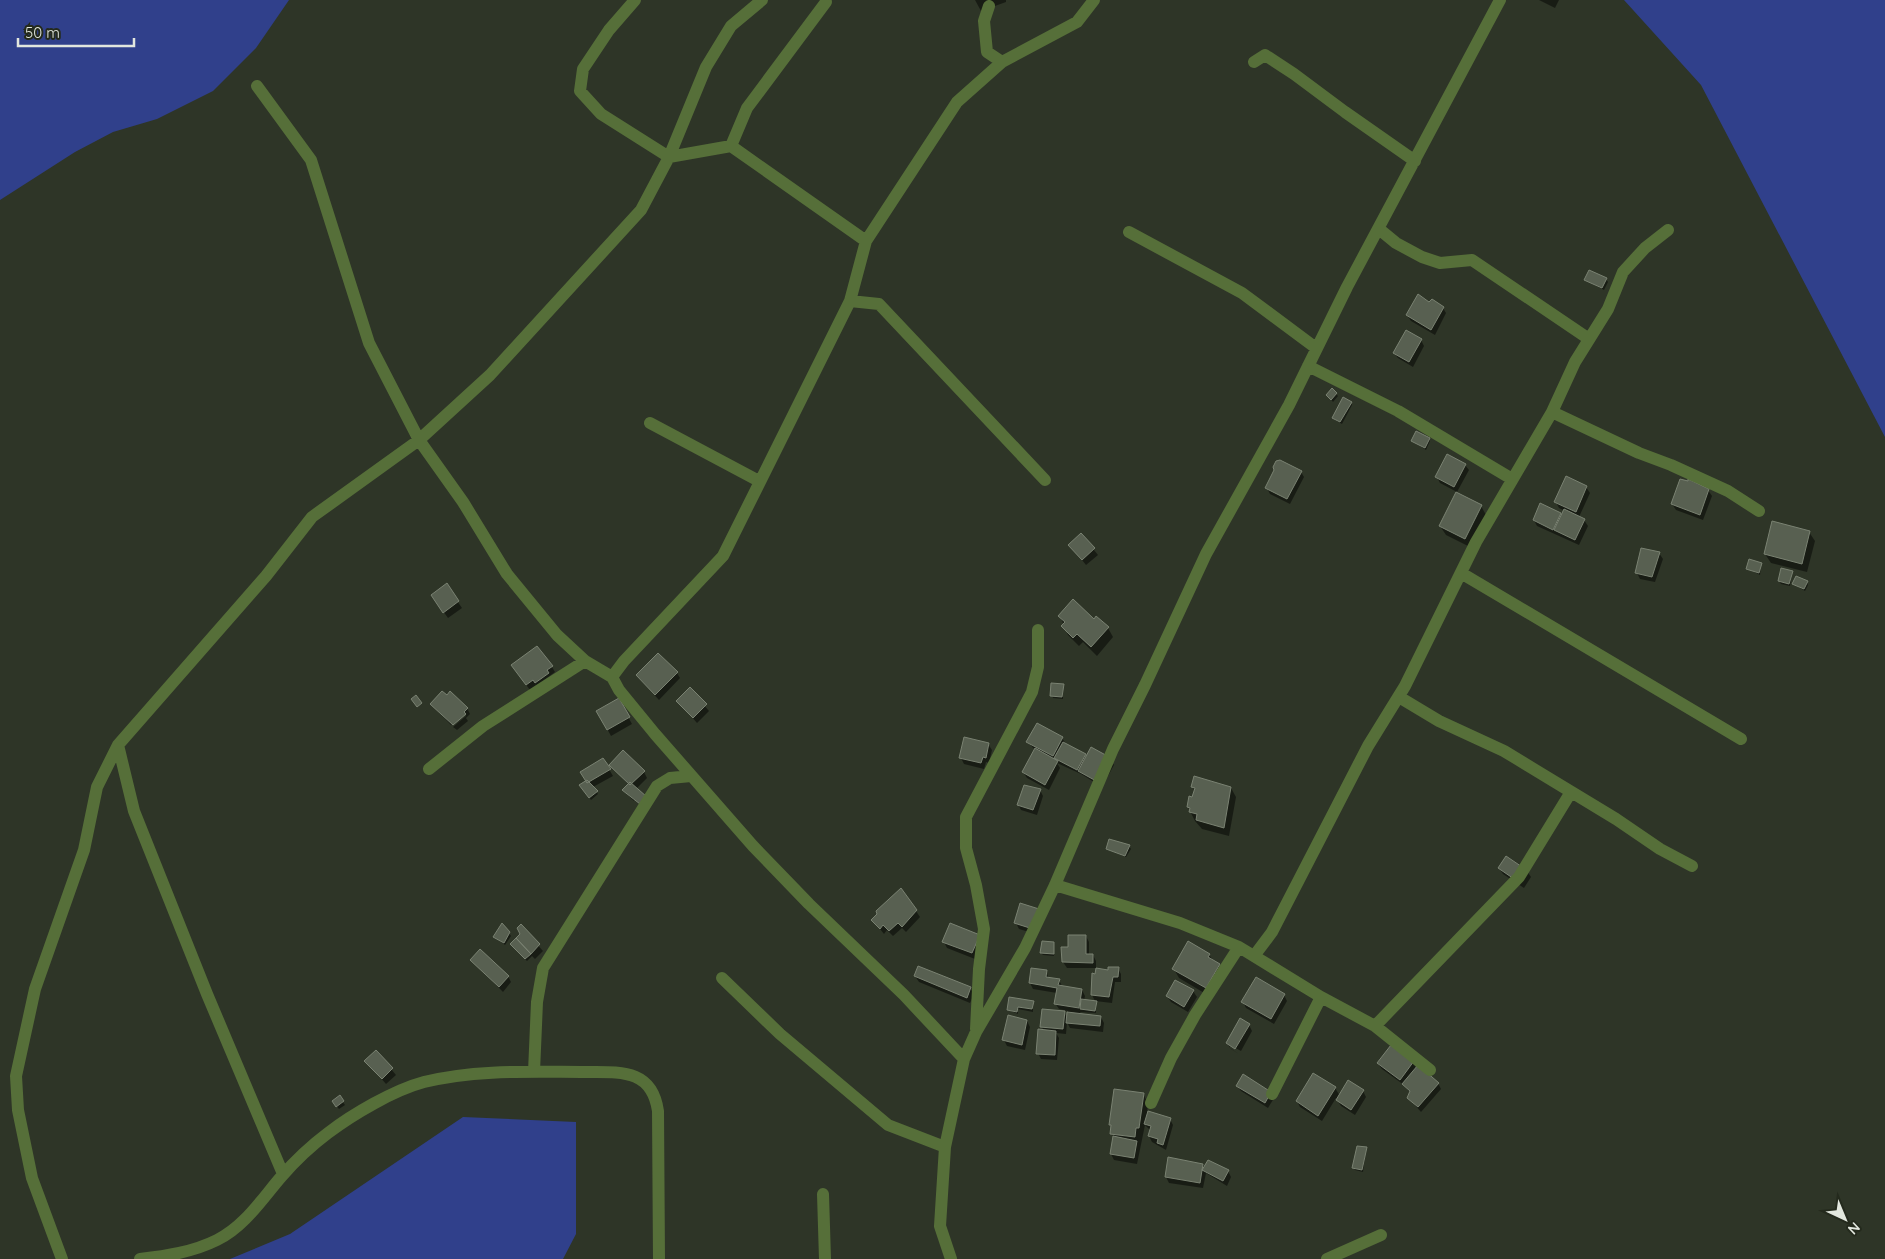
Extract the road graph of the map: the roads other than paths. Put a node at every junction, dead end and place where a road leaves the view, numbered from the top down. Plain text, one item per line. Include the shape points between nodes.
1 (635, 0) edge
2 (762, 0) edge
3 (1094, 0) edge
4 (1500, 0) edge
5 (826, 2) dead end
6 (989, 6) dead end
7 (1002, 62) junction
8 (1254, 62) dead end
9 (257, 86) dead end
10 (731, 146) junction
11 (669, 157) junction
12 (1415, 161) junction
13 (1379, 229) junction
14 (1668, 230) dead end
15 (1129, 232) dead end
16 (866, 241) junction
17 (850, 301) junction
18 (1589, 339) junction
19 (1316, 348) junction
20 (1308, 366) junction
21 (1552, 412) junction
22 (650, 423) dead end
23 (419, 440) junction
24 (1512, 479) junction
25 (1045, 480) dead end
26 (760, 481) junction
27 (1759, 511) dead end
28 (1461, 572) junction
29 (1038, 630) dead end
30 (585, 661) junction
31 (612, 677) junction
32 (1399, 697) junction
33 (1741, 738) dead end
34 (118, 745) junction
35 (429, 769) dead end
36 (691, 776) junction
37 (1571, 792) junction
38 (1692, 866) dead end
39 (1055, 885) junction
40 (1240, 948) junction
41 (1254, 956) junction
42 (722, 978) dead end
43 (1321, 997) junction
44 (1375, 1026) junction
45 (976, 1032) junction
46 (964, 1059) junction
47 (1430, 1070) dead end
48 (534, 1072) junction
49 (1272, 1094) dead end
50 (1151, 1104) dead end
51 (945, 1147) junction
52 (283, 1174) junction
53 (823, 1194) dead end
54 (1381, 1235) dead end
55 (62, 1259) edge
56 (140, 1259) edge
57 (659, 1259) edge
58 (825, 1259) edge
59 (951, 1259) edge
60 (1327, 1259) edge

1 - 11 street via 609,30 583,69 580,91 601,114
2 - 11 street via 731,26 706,67
3 - 7 street via 1077,22
4 - 12 street
5 - 10 street via 747,108
6 - 7 street via 984,21 987,52
7 - 16 street via 957,102
8 - 12 street via 1265,55
9 - 23 street via 311,160 369,343
10 - 11 street
10 - 16 street
11 - 23 street via 641,210 490,375
12 - 13 street
13 - 18 street via 1422,257 1440,263 1472,260
13 - 19 street
14 - 18 street via 1645,248 1623,272 1608,309
15 - 19 street via 1242,294
16 - 17 street
17 - 25 street via 879,304
17 - 26 street
18 - 21 street
19 - 20 street
20 - 24 street via 1398,411
20 - 39 street via 1206,554 1146,685 1113,748
21 - 24 street
21 - 27 street via 1639,454 1728,491
22 - 26 street
23 - 30 street via 463,502 507,574 557,635
23 - 34 street via 312,517 266,576
24 - 28 street
26 - 31 street via 723,556
28 - 32 street
28 - 33 street
29 - 45 street via 1038,667 1032,692 966,817 966,848 984,929
30 - 31 street
30 - 35 street via 483,726
31 - 36 street via 619,690
32 - 37 street via 1438,721 1504,751
32 - 41 street via 1368,746 1272,932
34 - 52 street via 134,811
34 - 55 street via 97,787 84,850 35,989 16,1076 18,1110 32,1178
36 - 46 street via 809,904 904,995
36 - 48 street via 670,778 657,786 543,968 537,1002
37 - 38 street
37 - 44 street via 1519,877
39 - 40 street via 1180,923
39 - 45 street via 1025,948
40 - 41 street
40 - 50 street via 1195,1015
41 - 43 street
42 - 51 street via 780,1034 888,1125
43 - 44 street
43 - 49 street
44 - 47 street
45 - 46 street
46 - 51 street
48 - 52 street via 452,1077 402,1091 328,1133
48 - 57 street via 609,1072 636,1076 649,1084 656,1095 658,1111
51 - 59 street via 940,1226
52 - 56 street via 243,1221 218,1240 176,1254
53 - 58 street
54 - 60 street

